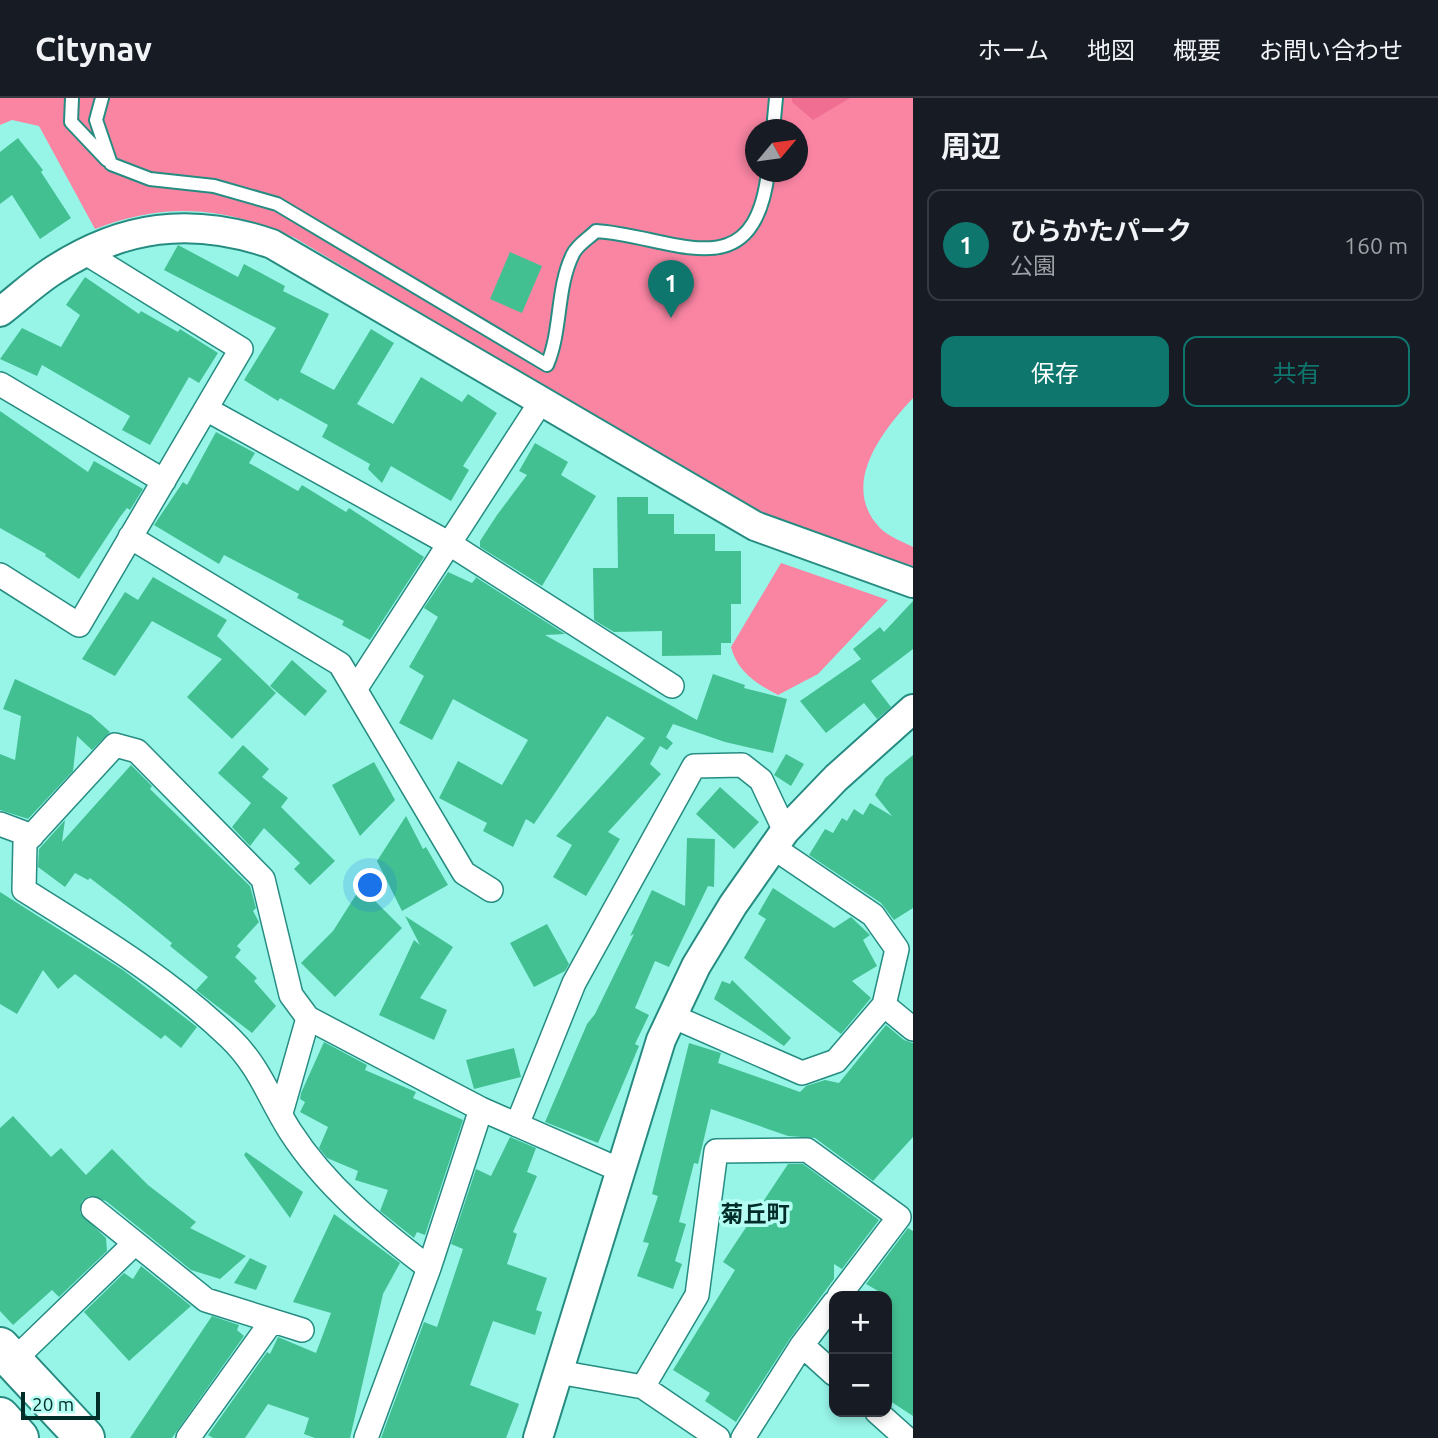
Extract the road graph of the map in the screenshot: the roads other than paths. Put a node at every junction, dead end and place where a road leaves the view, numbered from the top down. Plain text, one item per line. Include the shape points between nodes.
1 (72, 98) edge
2 (102, 98) edge
3 (776, 98) edge
4 (774, 119) edge
5 (111, 164) junction
6 (767, 182) edge
7 (84, 252) junction
8 (0, 312) edge
9 (0, 384) edge
10 (542, 400) junction
11 (206, 409) junction
12 (164, 481) junction
13 (130, 537) junction
14 (450, 544) junction
15 (0, 575) edge
16 (913, 583) edge
17 (672, 686) dead end
18 (356, 688) junction
19 (913, 709) edge
20 (0, 824) edge
21 (32, 836) junction
22 (779, 839) junction
23 (491, 890) dead end
24 (884, 1005) junction
25 (672, 1016) junction
26 (308, 1018) junction
27 (913, 1029) edge
28 (481, 1109) junction
29 (281, 1113) junction
30 (517, 1125) junction
31 (620, 1170) junction
32 (93, 1209) dead end
33 (135, 1243) junction
34 (429, 1268) junction
35 (843, 1291) edge
36 (829, 1310) edge
37 (272, 1321) junction
38 (302, 1330) dead end
39 (802, 1345) junction
40 (6, 1354) edge
41 (829, 1369) edge
42 (558, 1372) junction
43 (643, 1387) junction
44 (0, 1417) edge
45 (883, 1417) edge
46 (19, 1438) edge
47 (85, 1438) edge
48 (188, 1438) edge
49 (366, 1438) edge
50 (538, 1438) edge
51 (718, 1438) edge
52 (743, 1438) edge
53 (906, 1438) edge

1 - 5 lane via 71,122
2 - 5 lane via 96,120
3 - 4 lane
5 - 6 lane via 150,179 214,186 277,204 547,365 555,348 573,252 596,231 705,251 733,244 755,222
7 - 8 street
7 - 10 street via 135,233 189,226 233,230 272,244
7 - 11 street via 241,349
9 - 12 street
10 - 14 street
10 - 16 street via 755,526 840,548
11 - 12 street
11 - 14 street
12 - 13 street
13 - 15 street via 79,625
13 - 18 street via 340,664
14 - 17 street
14 - 18 street
18 - 23 street via 464,873
19 - 22 street via 836,778
20 - 21 street
21 - 26 street via 115,745 137,751 263,879 291,995
21 - 29 street via 25,843 24,890 145,966 231,1039 268,1085
22 - 24 street via 873,915 897,950
22 - 25 street via 709,945
22 - 30 street via 761,780 742,765 694,766 574,983
24 - 25 street via 836,1061 802,1073
24 - 27 street
25 - 31 street
26 - 28 street
26 - 29 street
28 - 30 street
28 - 34 street
29 - 34 street via 329,1183
30 - 31 street
31 - 42 street
32 - 33 street
33 - 37 street via 206,1300
33 - 40 street
34 - 49 street
35 - 43 street via 899,1217 807,1150 716,1151 696,1295
36 - 39 street
37 - 38 street
37 - 48 street
39 - 41 street
39 - 52 street
40 - 47 highway
42 - 43 street
42 - 50 street
43 - 51 street
44 - 46 highway
45 - 53 street

